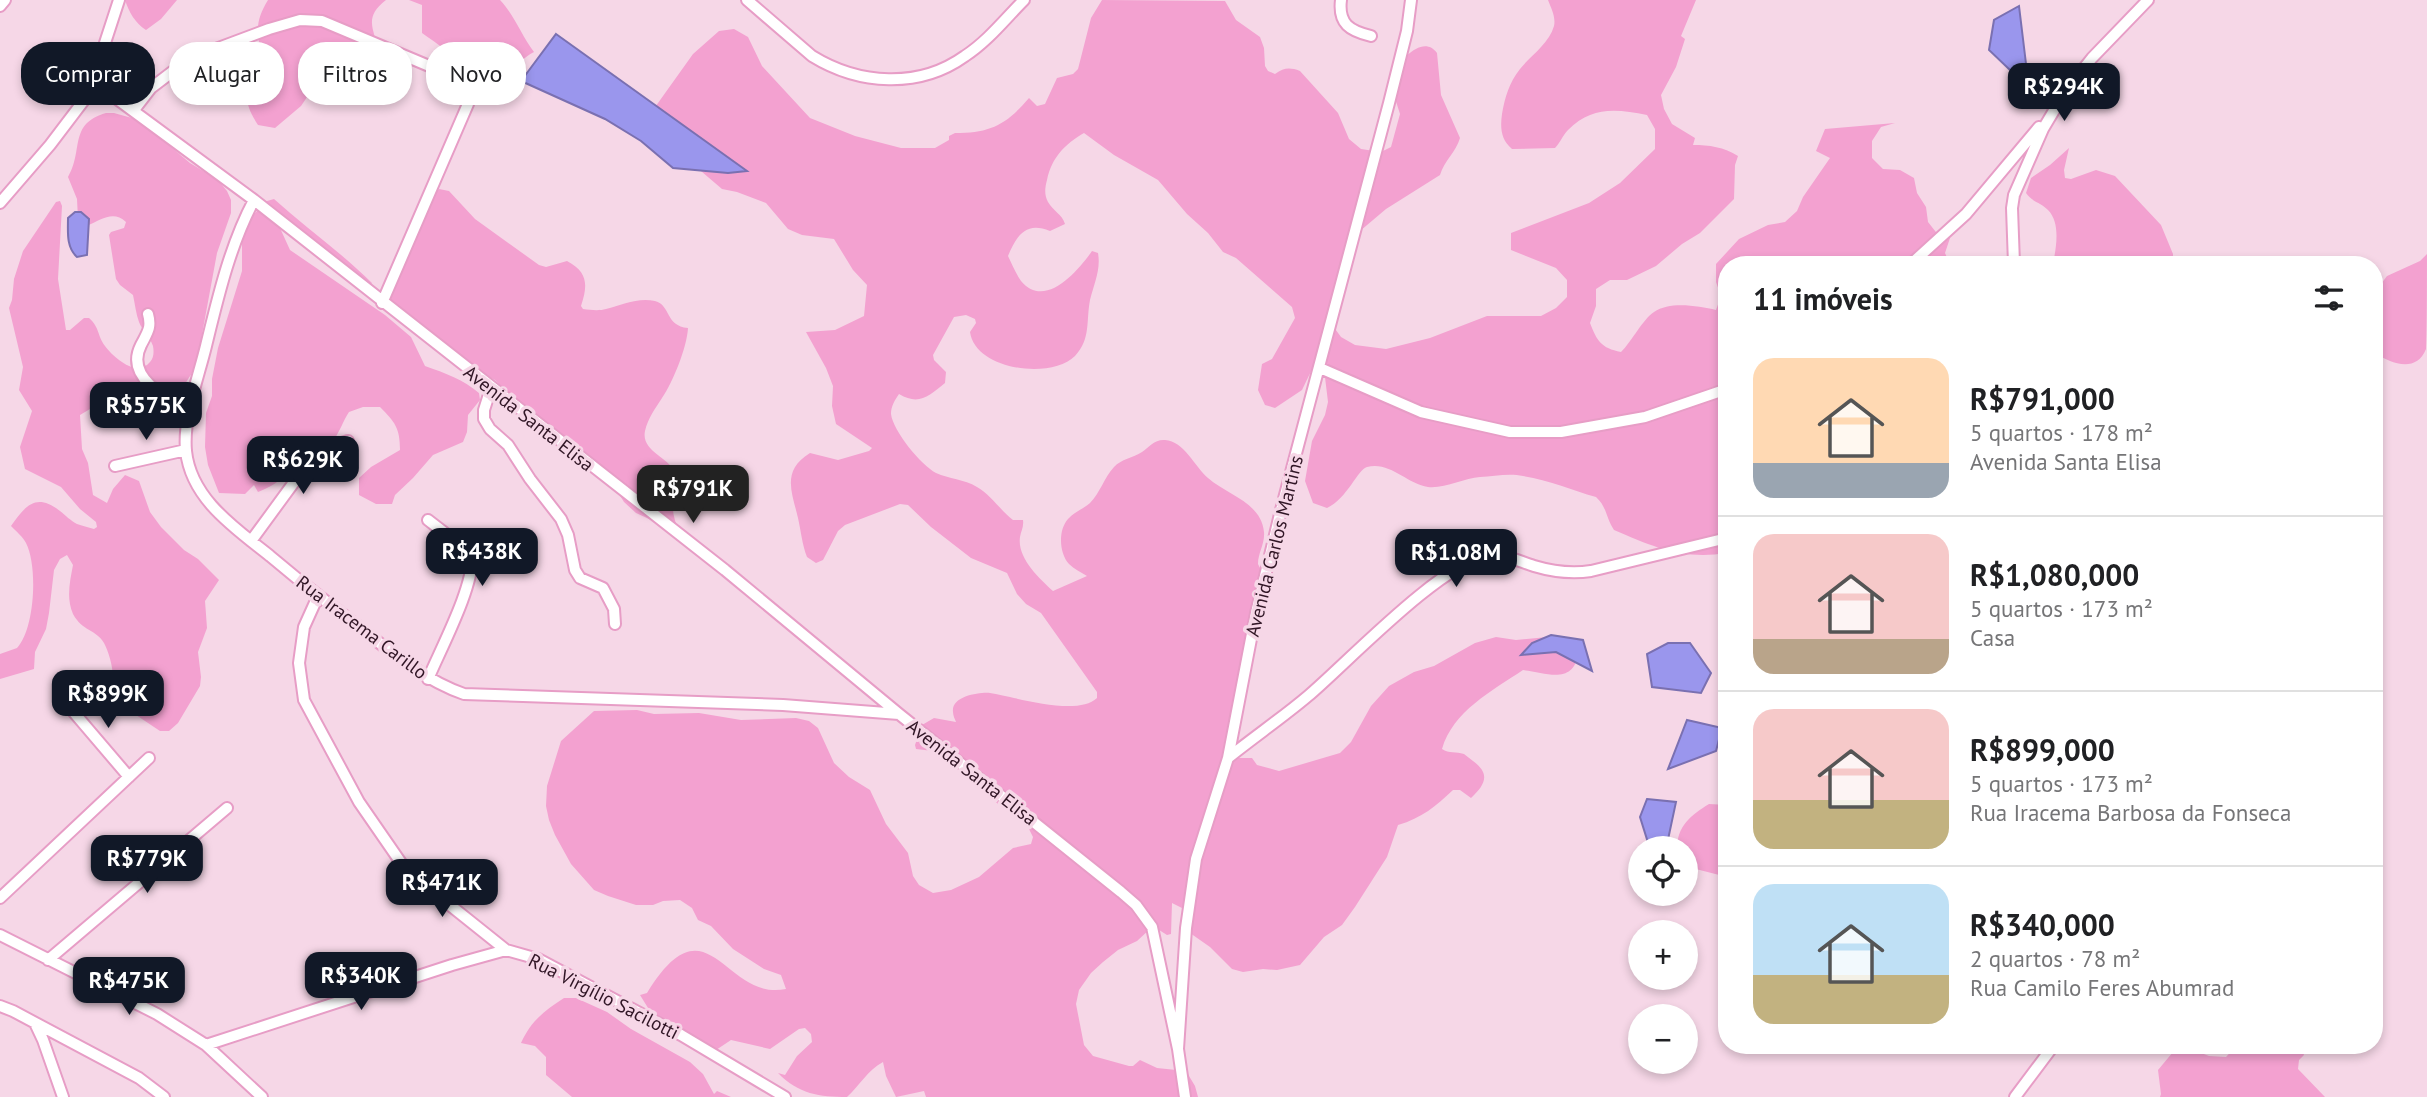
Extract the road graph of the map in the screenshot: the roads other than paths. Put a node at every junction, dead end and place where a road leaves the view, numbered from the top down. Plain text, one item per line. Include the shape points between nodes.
1 (5, 0) edge
2 (119, 0) edge
3 (747, 0) edge
4 (1024, 0) edge
5 (1341, 0) edge
6 (1411, 0) edge
7 (2148, 0) edge
8 (0, 6) edge
9 (1371, 36) dead end
10 (106, 42) edge
11 (81, 105) edge
12 (127, 105) edge
13 (134, 110) junction
14 (2052, 111) junction
15 (254, 200) junction
16 (0, 203) edge
17 (1920, 256) edge
18 (2014, 256) edge
19 (382, 303) junction
20 (148, 314) dead end
21 (1320, 368) junction
22 (491, 388) junction
23 (1718, 392) edge
24 (190, 410) junction
25 (348, 441) dead end
26 (186, 450) junction
27 (115, 466) dead end
28 (428, 520) dead end
29 (1718, 540) edge
30 (251, 541) junction
31 (318, 596) junction
32 (615, 624) dead end
33 (428, 679) junction
34 (65, 702) dead end
35 (898, 714) junction
36 (149, 758) dead end
37 (1228, 758) junction
38 (129, 777) junction
39 (227, 808) dead end
40 (0, 898) edge
41 (0, 935) edge
42 (506, 950) junction
43 (48, 960) junction
44 (0, 1006) edge
45 (34, 1023) junction
46 (206, 1045) junction
47 (1178, 1049) junction
48 (2047, 1054) edge
49 (62, 1097) edge
50 (164, 1097) edge
51 (262, 1097) edge
52 (785, 1097) edge
53 (1185, 1097) edge
54 (2015, 1097) edge

1 - 8 street
2 - 10 street
3 - 4 street via 823,63 860,77 886,80 926,75 962,58
5 - 9 street via 1344,22
6 - 21 street, Avenida Carlos Martins via 1390,103
7 - 14 street via 2092,58
11 - 16 street
12 - 13 street, Avenida Santa Elisa
13 - 15 street, Avenida Santa Elisa
13 - 19 street via 151,88 189,59 300,20 322,21 460,79 469,90 468,104
14 - 17 street via 1966,214
14 - 18 street via 2014,195
15 - 19 street, Avenida Santa Elisa
15 - 24 street, Rua Iracema Carillo via 220,290
19 - 22 street, Avenida Santa Elisa
20 - 24 street via 149,333 137,358 140,371 163,396
21 - 23 street via 1421,412 1510,432 1561,432 1644,417
21 - 37 street, Avenida Carlos Martins via 1256,612
22 - 32 street via 484,419 561,519 575,570 580,578 603,588 614,609
22 - 35 street, Avenida Santa Elisa via 725,570
24 - 26 street, Rua Iracema Carillo
25 - 30 street via 314,455
26 - 27 street
26 - 30 street, Rua Iracema Carillo via 204,495 223,519
28 - 33 street via 472,554 472,560 456,615
29 - 37 street via 1569,574 1497,555 1477,558 1427,591
30 - 31 street, Rua Iracema Carillo
31 - 33 street, Rua Iracema Carillo
31 - 42 street, Rua Virgílio Sacilotti via 304,627 299,663 303,700 359,802 406,870
33 - 35 street, Rua Iracema Carillo via 464,694 783,705
34 - 38 street
35 - 47 street, Avenida Santa Elisa via 1121,892 1147,919 1155,936
36 - 38 street
37 - 47 street, Avenida Carlos Martins via 1196,859
38 - 40 street
39 - 43 street
41 - 43 street
42 - 46 street
42 - 52 street, Rua Virgílio Sacilotti via 538,959
43 - 46 street via 157,1014
44 - 45 street
45 - 49 street
45 - 50 street via 139,1078
46 - 51 street
47 - 53 street, Avenida Carlos Martins
48 - 54 street

